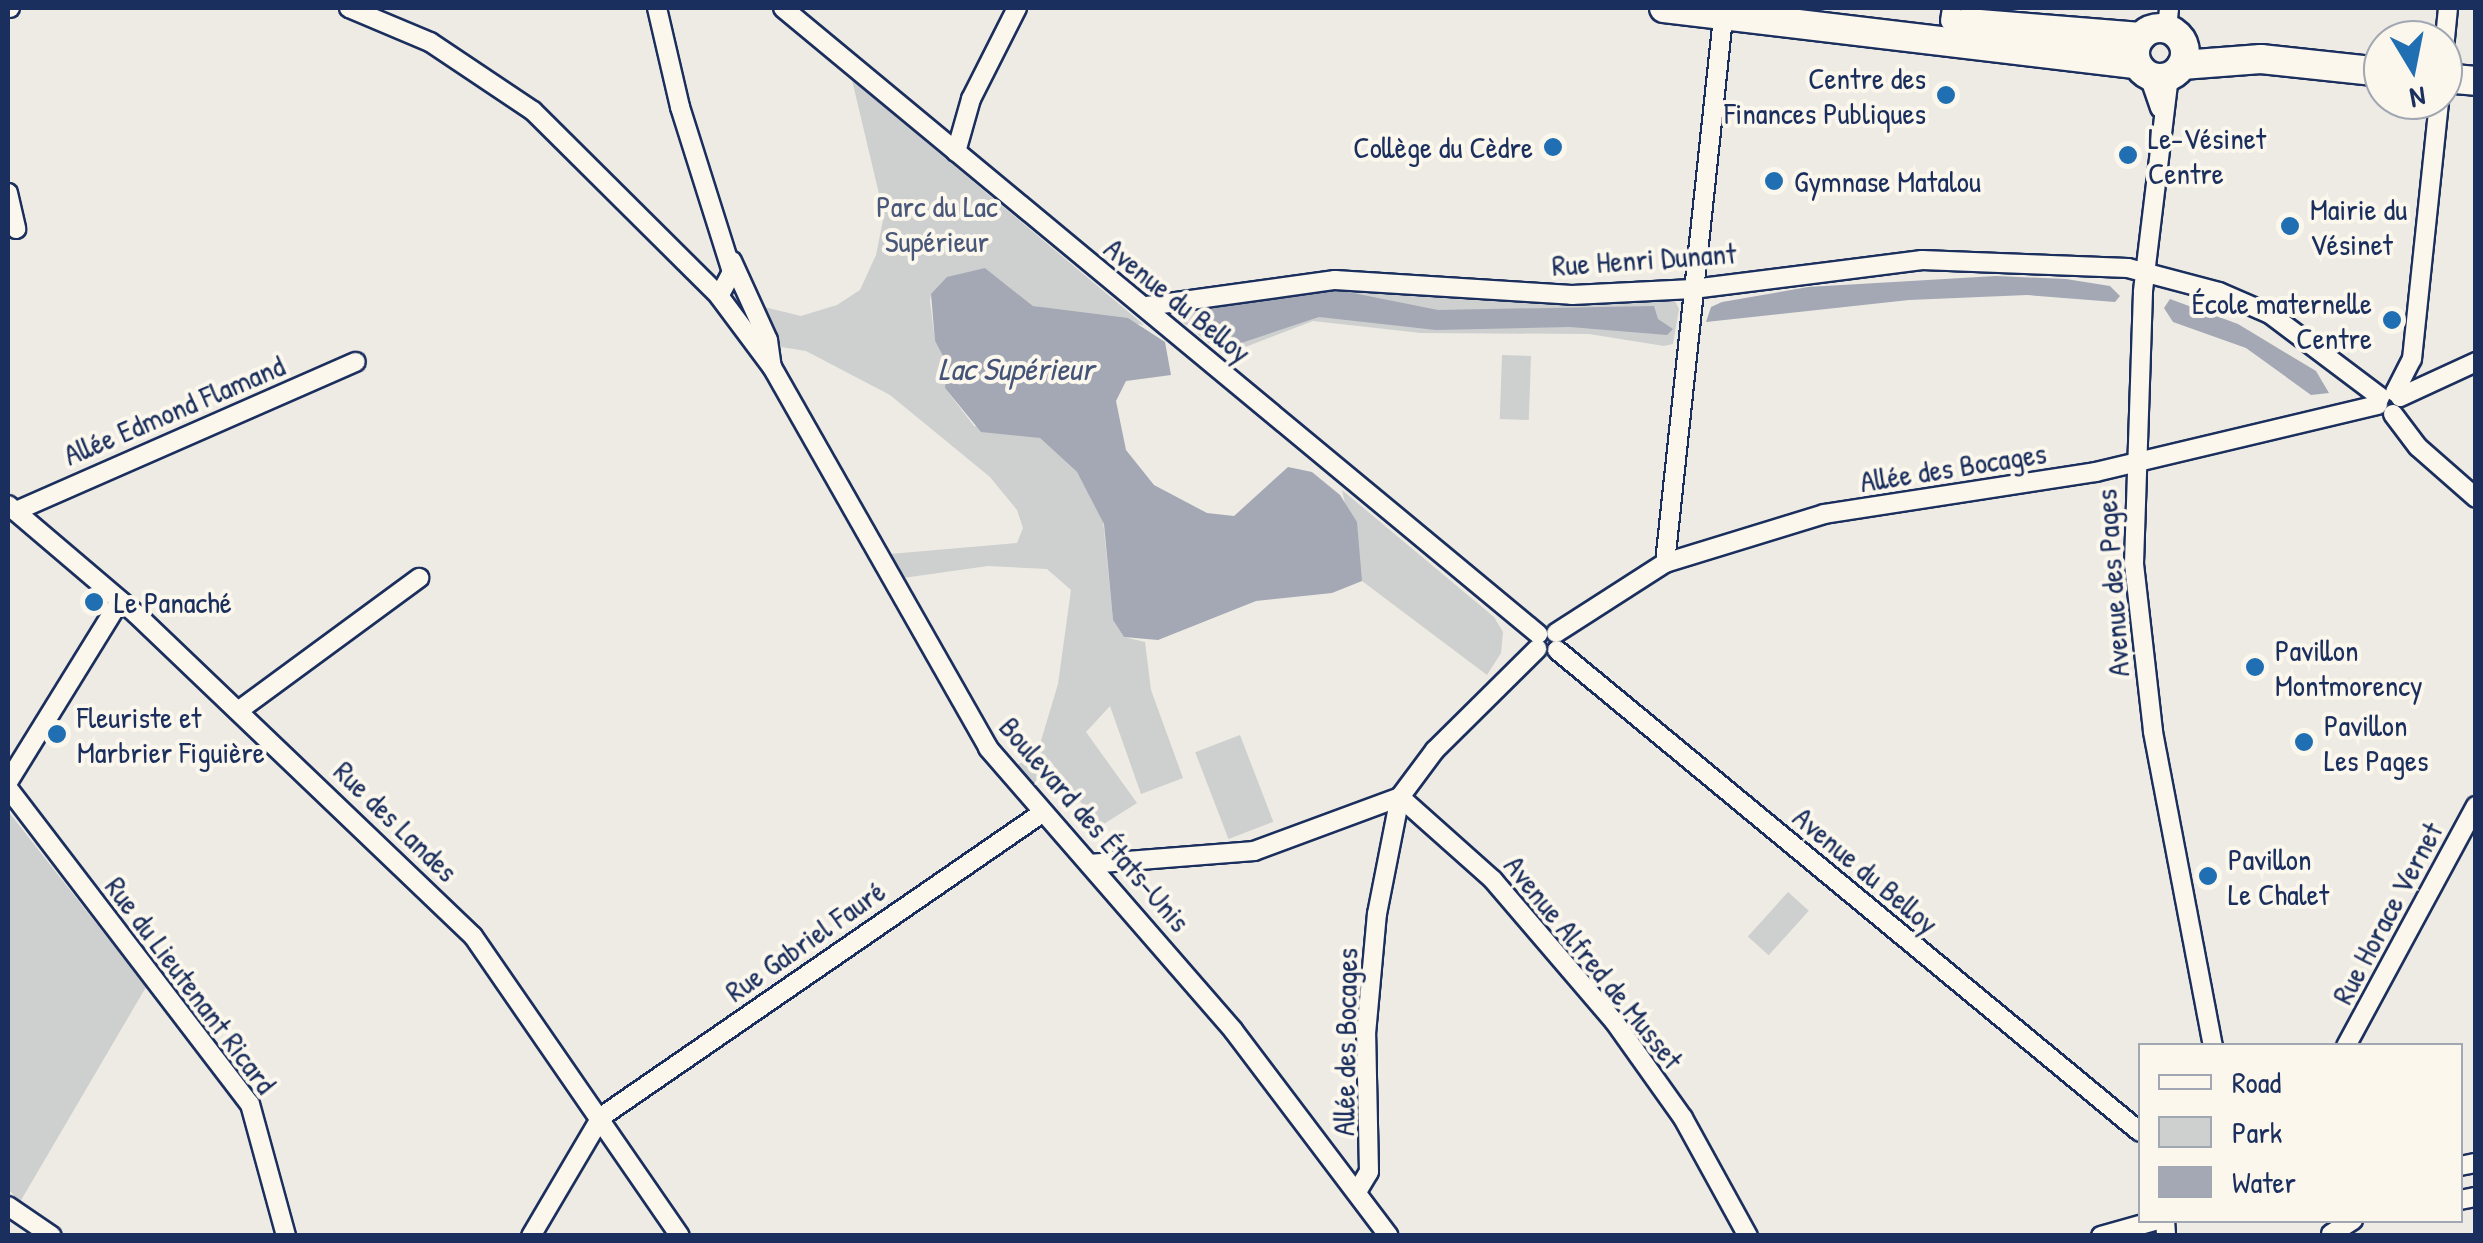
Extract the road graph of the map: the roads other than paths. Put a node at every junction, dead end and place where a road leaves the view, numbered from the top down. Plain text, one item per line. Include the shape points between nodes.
1 (349, 8) edge
2 (657, 8) edge
3 (783, 8) edge
4 (1018, 8) edge
5 (1664, 8) edge
6 (1838, 8) edge
7 (1724, 10) edge
8 (1951, 14) edge
9 (2162, 49) edge
10 (2363, 70) edge
11 (2437, 120) edge
12 (956, 152) junction
13 (8, 193) edge
14 (16, 230) dead end
15 (728, 252) junction
16 (2146, 271) junction
17 (1693, 288) junction
18 (722, 294) junction
19 (752, 299) junction
20 (1147, 306) junction
21 (356, 362) dead end
22 (2476, 362) edge
23 (772, 367) junction
24 (2389, 401) junction
25 (2133, 464) junction
26 (2476, 498) edge
27 (12, 508) edge
28 (1665, 563) junction
29 (419, 578) dead end
30 (120, 601) junction
31 (1547, 642) junction
32 (238, 711) junction
33 (8, 785) edge
34 (1400, 797) junction
35 (2476, 806) edge
36 (1042, 813) junction
37 (1089, 864) junction
38 (2213, 1043) edge
39 (2348, 1043) edge
40 (600, 1117) junction
41 (2138, 1130) edge
42 (1358, 1190) junction
43 (8, 1206) edge
44 (2150, 1223) edge
45 (52, 1236) edge
46 (286, 1236) edge
47 (531, 1236) edge
48 (680, 1236) edge
49 (1390, 1236) edge
50 (1748, 1236) edge
51 (2100, 1236) edge

1 - 18 street via 430,42 533,111
2 - 15 street, Boulevard des États-Unis via 680,107
3 - 12 street, Avenue du Belloy
4 - 12 street via 971,100
5 - 7 main road
6 - 8 main road
7 - 9 main road
7 - 17 street
8 - 9 main road
9 - 10 main road
9 - 16 street, Avenue des Pages
11 - 24 street via 2412,359
12 - 20 street, Avenue du Belloy
13 - 14 street
15 - 18 street, Boulevard des États-Unis via 732,272
15 - 19 street, Boulevard des États-Unis
16 - 17 street, Rue Henri Dunant via 1922,260
16 - 24 street, Rue Henri Dunant via 2270,314
16 - 25 street, Avenue des Pages
17 - 20 street, Rue Henri Dunant via 1572,295 1334,280
17 - 28 street
18 - 19 street via 745,290
18 - 23 street, Boulevard des États-Unis
19 - 23 street, Boulevard des États-Unis
20 - 31 street, Avenue du Belloy
21 - 27 street, Allée Edmond Flamand
22 - 24 street, Allée des Bocages
23 - 36 street, Boulevard des États-Unis via 988,748
24 - 25 street, Allée des Bocages
24 - 26 street, Rue Henri Dunant via 2418,448
25 - 28 street, Allée des Bocages via 1824,514
25 - 38 street, Avenue des Pages via 2144,673
27 - 30 street, Rue des Landes
28 - 31 street, Allée des Bocages
29 - 32 street
30 - 32 street, Rue des Landes
30 - 33 street
31 - 34 street, Allée des Bocages via 1435,750
31 - 41 street, Avenue du Belloy
32 - 40 street, Rue des Landes via 473,936
33 - 46 street, Rue du Lieutenant Ricard via 250,1104
34 - 37 street via 1254,851
34 - 42 street, Allée des Bocages via 1377,914 1366,1034 1368,1172
34 - 50 street, Avenue Alfred de Musset via 1493,880 1614,1021 1683,1118
35 - 39 street, Rue Horace Vernet
36 - 37 street, Boulevard des États-Unis
36 - 40 street, Rue Gabriel Fauré
37 - 42 street, Boulevard des États-Unis via 1222,1016
40 - 47 street
40 - 48 street, Rue des Landes
42 - 49 street, Boulevard des États-Unis
43 - 45 street
44 - 51 street

